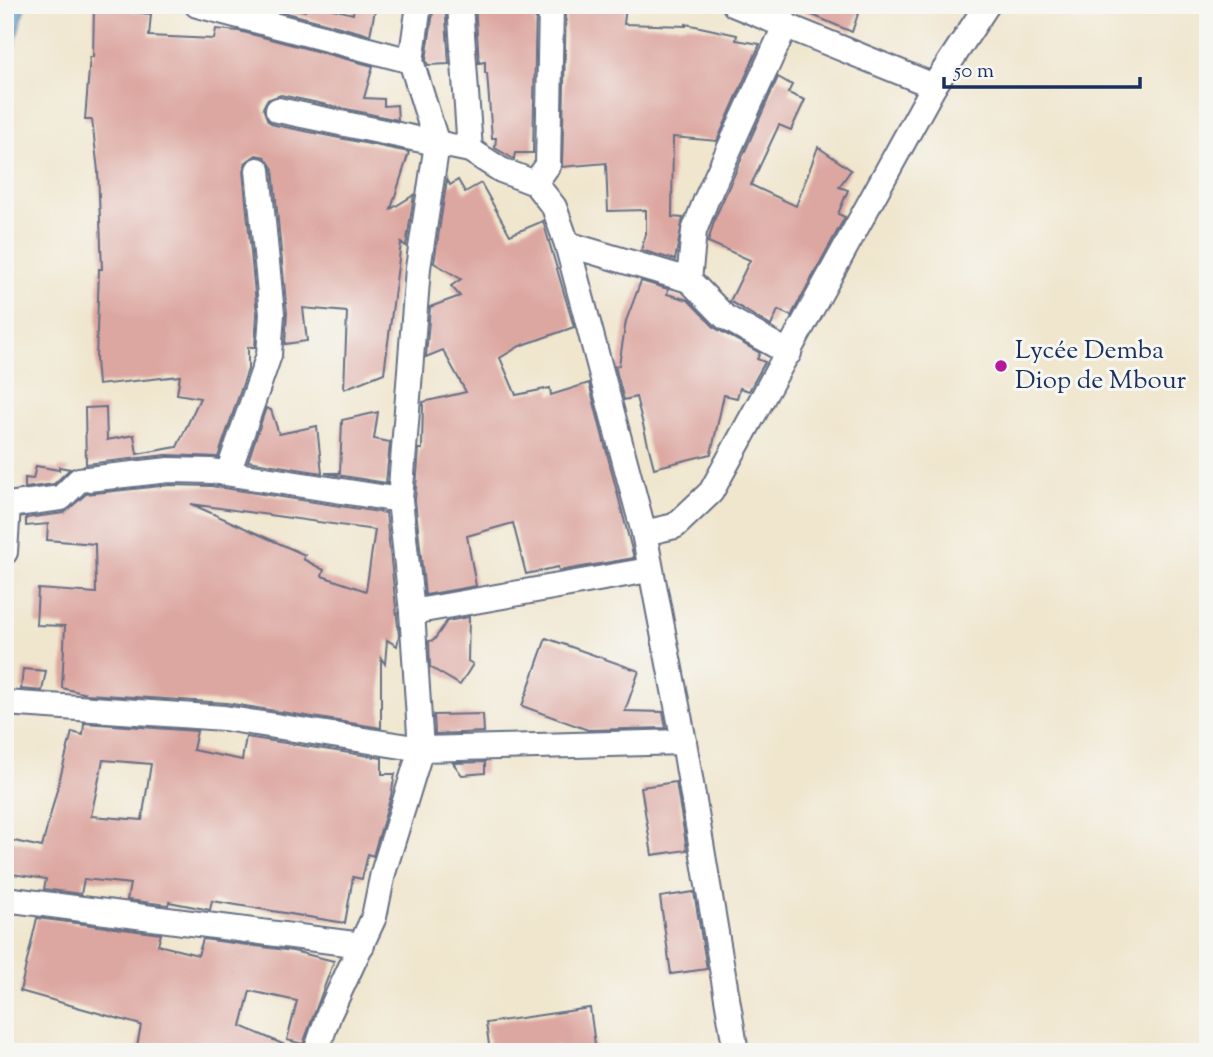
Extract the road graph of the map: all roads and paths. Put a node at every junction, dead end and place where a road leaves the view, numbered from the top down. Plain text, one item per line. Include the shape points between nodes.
1 (197, 5) edge
2 (419, 5) edge
3 (460, 5) edge
4 (551, 5) edge
5 (735, 5) edge
6 (986, 5) edge
7 (786, 24) junction
8 (411, 61) junction
9 (934, 86) junction
10 (278, 110) dead end
11 (437, 144) junction
12 (470, 150) junction
13 (258, 170) dead end
14 (535, 183) junction
15 (567, 244) junction
16 (688, 280) junction
17 (789, 354) junction
18 (228, 473) junction
19 (400, 500) junction
20 (644, 533) junction
21 (5, 552) edge
22 (649, 570) junction
23 (412, 612) junction
24 (5, 703) edge
25 (684, 742) junction
26 (421, 749) junction
27 (5, 899) edge
28 (362, 945) junction
29 (316, 1052) edge
30 (736, 1052) edge

1 - 8 street
2 - 8 street
3 - 12 street
4 - 14 street via 548,165
5 - 7 street
6 - 9 street
7 - 9 street
7 - 16 street via 694,231
8 - 11 street
9 - 17 street
10 - 11 street
11 - 12 street
11 - 19 street via 418,268
12 - 14 street via 501,170
13 - 18 street via 272,314 269,355
14 - 15 street via 554,207
15 - 16 street
15 - 20 street
16 - 17 street via 725,317
17 - 20 street via 711,492 675,526
18 - 19 street
18 - 21 street via 169,470 79,480 61,498 8,505
19 - 23 street
20 - 22 street
22 - 23 street
22 - 25 street
23 - 26 street
24 - 26 street via 225,718
25 - 26 street
25 - 30 street
26 - 28 street
27 - 28 street
28 - 29 street

